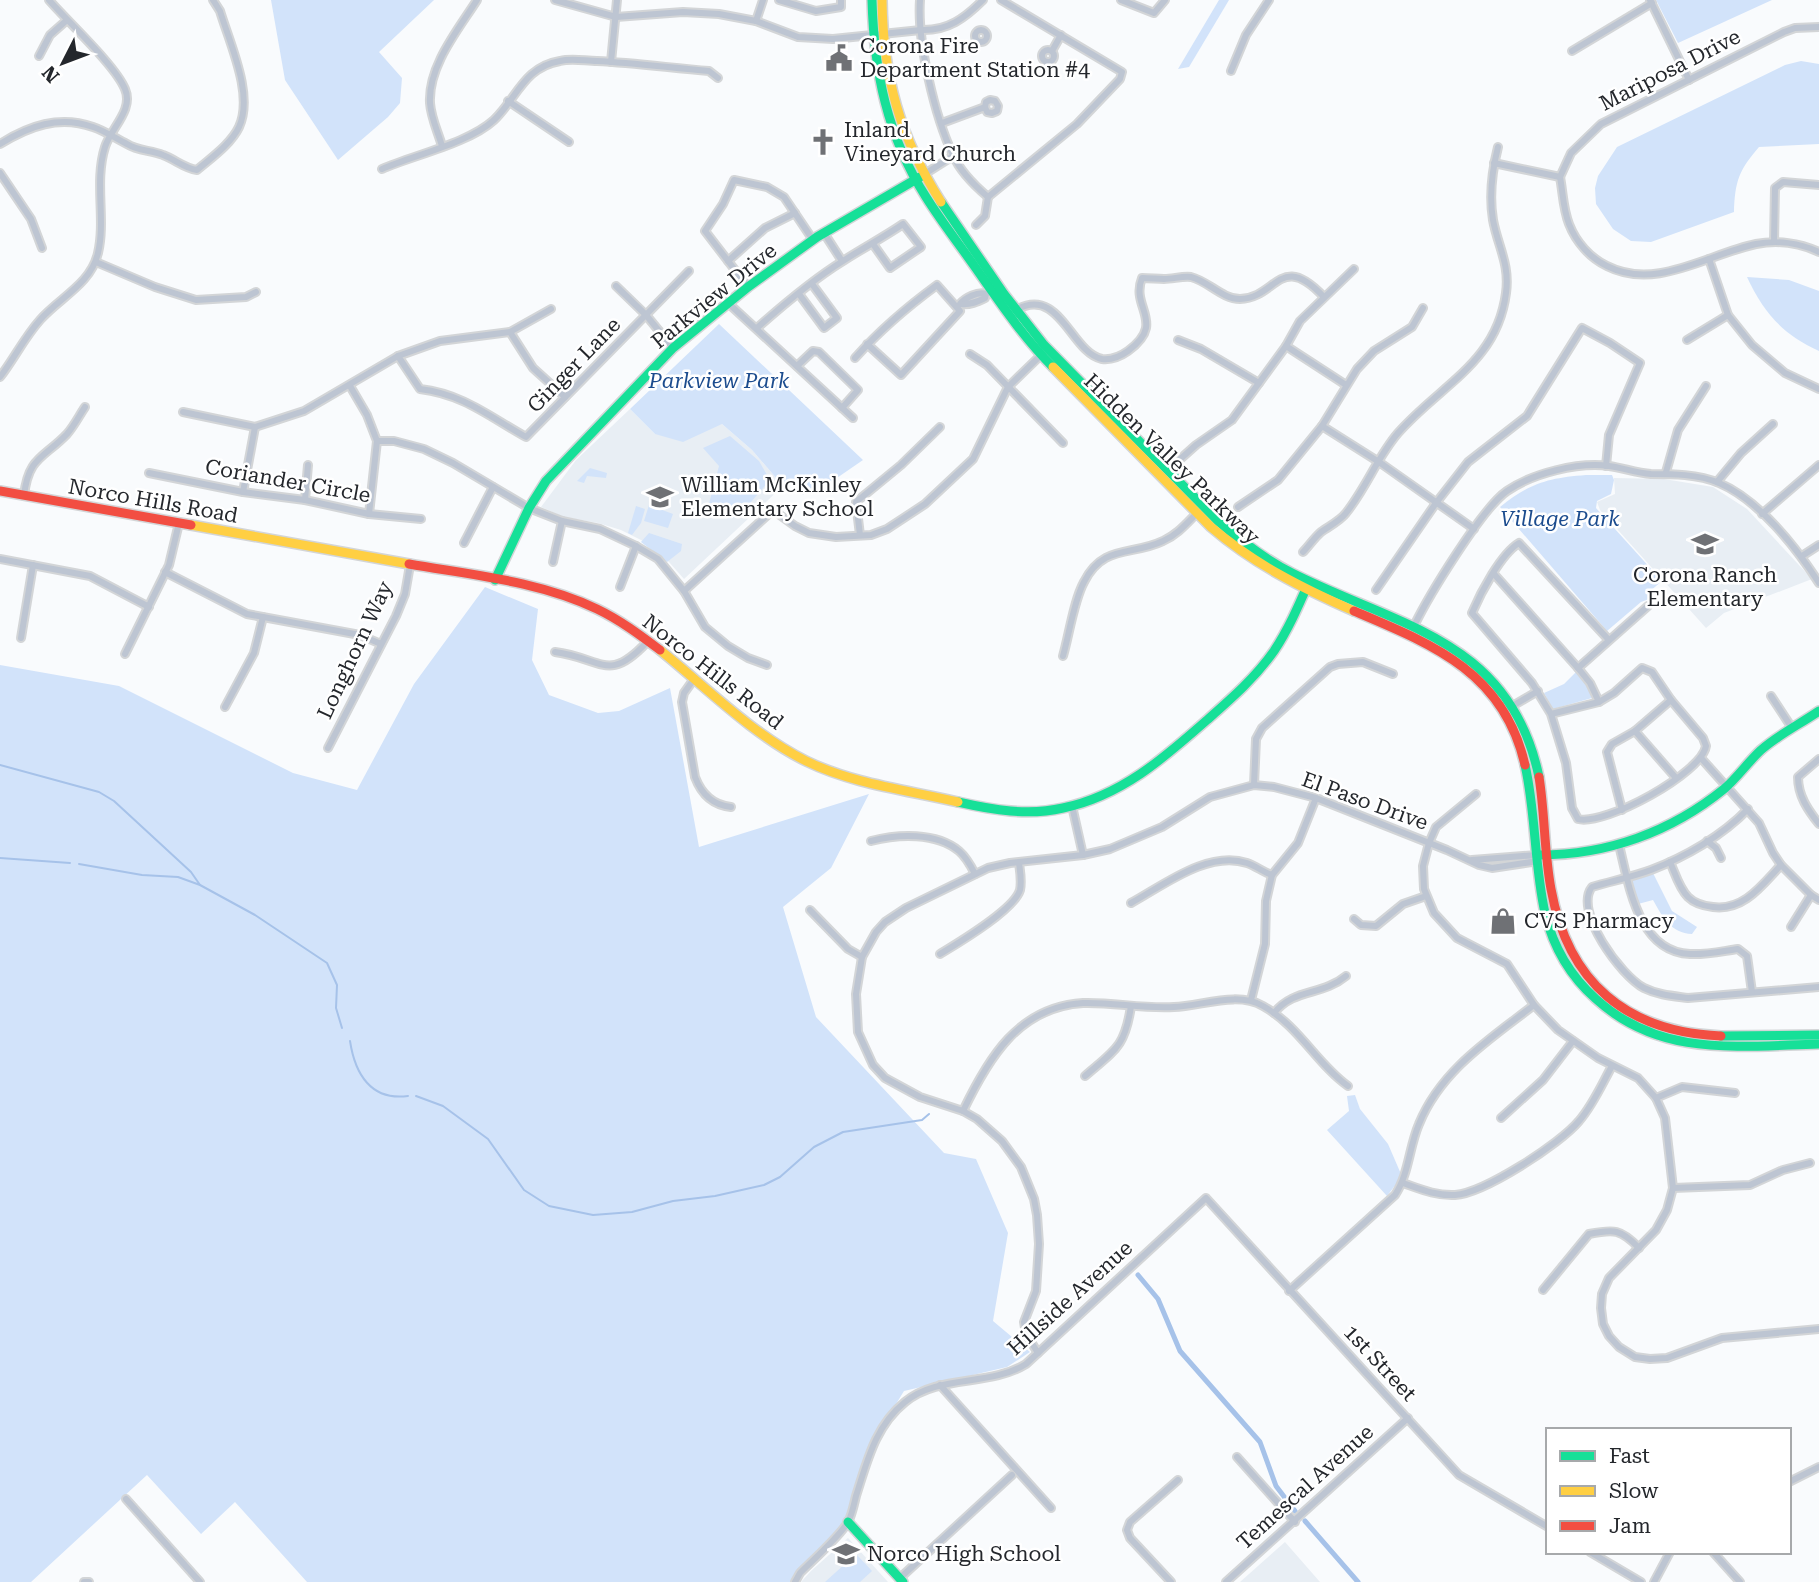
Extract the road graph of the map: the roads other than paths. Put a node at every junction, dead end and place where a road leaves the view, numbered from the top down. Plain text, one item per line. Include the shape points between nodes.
1 (49, 0) edge
2 (213, 0) edge
3 (477, 0) edge
4 (555, 0) edge
5 (617, 0) edge
6 (763, 0) edge
7 (872, 0) edge
8 (882, 0) edge
9 (920, 0) edge
10 (983, 0) edge
11 (1001, 0) edge
12 (1121, 0) edge
13 (1164, 0) edge
14 (1269, 0) edge
15 (784, 1) edge
16 (1651, 2) edge
17 (841, 4) edge
18 (967, 16) junction
19 (616, 17) junction
20 (66, 20) junction
21 (755, 21) junction
22 (1819, 27) edge
23 (921, 30) junction
24 (977, 31) dead end
25 (878, 35) junction
26 (1061, 35) junction
27 (1052, 51) dead end
28 (1572, 51) dead end
29 (39, 56) dead end
30 (611, 62) junction
31 (1231, 71) dead end
32 (718, 78) dead end
33 (1689, 80) junction
34 (508, 101) junction
35 (985, 107) dead end
36 (942, 123) junction
37 (110, 134) junction
38 (569, 142) dead end
39 (0, 144) edge
40 (442, 146) junction
41 (1498, 146) dead end
42 (953, 156) junction
43 (1494, 163) junction
44 (382, 169) dead end
45 (0, 173) edge
46 (919, 177) junction
47 (1560, 177) junction
48 (1819, 185) edge
49 (988, 197) junction
50 (795, 213) junction
51 (976, 225) dead end
52 (824, 233) junction
53 (813, 240) junction
54 (1774, 242) junction
55 (873, 244) junction
56 (42, 248) dead end
57 (1819, 252) edge
58 (1709, 260) junction
59 (96, 261) junction
60 (728, 261) junction
61 (842, 261) junction
62 (985, 267) junction
63 (1354, 269) dead end
64 (689, 271) dead end
65 (812, 284) junction
66 (616, 286) dead end
67 (748, 287) junction
68 (256, 292) dead end
69 (988, 292) junction
70 (799, 294) junction
71 (1324, 298) junction
72 (728, 303) junction
73 (959, 305) junction
74 (1423, 308) dead end
75 (551, 309) dead end
76 (1019, 314) junction
77 (1728, 314) junction
78 (646, 315) junction
79 (757, 328) junction
80 (510, 331) junction
81 (1178, 340) dead end
82 (1687, 340) dead end
83 (867, 344) junction
84 (1286, 346) junction
85 (673, 348) junction
86 (971, 354) dead end
87 (1041, 355) junction
88 (398, 356) junction
89 (855, 358) dead end
90 (797, 366) junction
91 (0, 377) edge
92 (1076, 379) junction
93 (1259, 383) junction
94 (1346, 385) junction
95 (349, 386) junction
96 (1706, 386) dead end
97 (1008, 387) junction
98 (1819, 389) edge
99 (565, 397) junction
100 (85, 407) dead end
101 (842, 408) junction
102 (183, 412) dead end
103 (853, 418) dead end
104 (1773, 424) dead end
105 (1322, 426) junction
106 (255, 427) junction
107 (940, 427) dead end
108 (377, 441) junction
109 (1063, 443) dead end
110 (1379, 462) junction
111 (308, 465) dead end
112 (1819, 465) edge
113 (1606, 466) junction
114 (1168, 470) junction
115 (1666, 472) junction
116 (149, 473) dead end
117 (1717, 482) junction
118 (493, 487) junction
119 (1, 492) edge
120 (243, 492) junction
121 (24, 496) junction
122 (304, 500) junction
123 (1436, 503) junction
124 (1238, 507) dead end
125 (529, 508) junction
126 (1197, 513) junction
127 (369, 514) junction
128 (1762, 514) junction
129 (421, 519) dead end
130 (562, 522) junction
131 (179, 523) junction
132 (1474, 529) junction
133 (860, 536) junction
134 (464, 543) dead end
135 (1819, 545) edge
136 (636, 546) junction
137 (1303, 552) dead end
138 (1802, 556) junction
139 (0, 559) edge
140 (553, 562) dead end
141 (33, 565) junction
142 (410, 565) junction
143 (165, 572) junction
144 (1494, 574) junction
145 (495, 580) junction
146 (1819, 583) edge
147 (1308, 586) junction
148 (620, 587) dead end
149 (1377, 590) dead end
150 (684, 591) junction
151 (1648, 606) dead end
152 (149, 607) junction
153 (263, 617) junction
154 (1412, 631) junction
155 (21, 638) dead end
156 (1608, 639) junction
157 (647, 642) junction
158 (381, 644) junction
159 (555, 652) dead end
160 (125, 654) dead end
161 (1063, 656) dead end
162 (767, 666) dead end
163 (1578, 668) junction
164 (1393, 674) dead end
165 (694, 680) junction
166 (1538, 691) junction
167 (1771, 695) dead end
168 (1671, 700) junction
169 (1599, 702) junction
170 (225, 707) dead end
171 (1508, 709) junction
172 (1819, 711) edge
173 (1551, 714) junction
174 (1792, 728) junction
175 (1635, 731) junction
176 (328, 748) dead end
177 (1701, 758) junction
178 (1819, 759) edge
179 (1676, 778) junction
180 (1254, 785) junction
181 (1726, 787) junction
182 (1476, 794) dead end
183 (1317, 798) junction
184 (1072, 806) junction
185 (730, 807) dead end
186 (1748, 809) junction
187 (1622, 810) junction
188 (1819, 824) edge
189 (871, 841) dead end
190 (1707, 841) junction
191 (1429, 843) junction
192 (1619, 845) junction
193 (1083, 855) junction
194 (1541, 858) junction
195 (1721, 858) dead end
196 (1670, 862) junction
197 (1019, 863) junction
198 (1781, 865) junction
199 (975, 874) junction
200 (1272, 875) junction
201 (1627, 877) junction
202 (1811, 895) junction
203 (1426, 896) junction
204 (1819, 900) edge
205 (1131, 903) dead end
206 (810, 910) dead end
207 (1353, 919) dead end
208 (1791, 927) dead end
209 (940, 954) dead end
210 (862, 957) junction
211 (1346, 976) dead end
212 (1819, 988) edge
213 (1752, 992) junction
214 (1251, 1000) junction
215 (1534, 1005) junction
216 (1131, 1006) junction
217 (1274, 1013) junction
218 (1819, 1035) edge
219 (1573, 1041) junction
220 (1819, 1044) edge
221 (1612, 1066) junction
222 (1085, 1076) dead end
223 (1348, 1086) dead end
224 (1735, 1093) dead end
225 (1656, 1098) junction
226 (963, 1111) junction
227 (1501, 1118) dead end
228 (1810, 1163) dead end
229 (1403, 1183) junction
230 (1673, 1188) junction
231 (1206, 1198) joint
232 (1639, 1248) junction
233 (1543, 1290) dead end
234 (1289, 1291) junction
235 (1819, 1329) edge
236 (1038, 1353) junction
237 (940, 1385) junction
238 (1408, 1418) junction
239 (1237, 1457) dead end
240 (1819, 1467) edge
241 (1012, 1475) dead end
242 (1178, 1480) dead end
243 (1791, 1481) edge
244 (126, 1499) dead end
245 (1051, 1508) dead end
246 (848, 1522) junction
247 (1295, 1522) junction
248 (1546, 1526) edge
249 (1593, 1554) edge
250 (1669, 1554) edge
251 (1715, 1554) edge
252 (902, 1580) edge
253 (200, 1582) edge
254 (795, 1582) edge
255 (1171, 1582) edge
256 (1226, 1582) edge
257 (1641, 1582) edge
258 (1654, 1582) edge
259 (1740, 1582) edge

1 - 20 street
2 - 37 street via 245,99 238,128 197,170
3 - 40 street via 431,86 430,105
4 - 19 street
5 - 19 street
6 - 21 street
7 - 25 main road
8 - 25 main road
9 - 23 street
10 - 18 street
11 - 26 street
12 - 13 street via 1154,13
14 - 31 street via 1246,35
15 - 17 street via 816,11
16 - 28 street
16 - 33 street
18 - 23 street via 946,28
18 - 24 street
19 - 21 street via 682,12
19 - 30 street
20 - 29 street
20 - 37 street via 126,91 126,107
21 - 25 street via 798,37
22 - 33 street, Mariposa Drive via 1795,27
23 - 25 street
23 - 36 street
25 - 46 main road
26 - 27 street
26 - 49 street via 1122,72 1120,79 1077,124
30 - 32 street via 709,71
30 - 34 street via 550,63 530,74
33 - 47 street, Mariposa Drive via 1601,124 1571,153
34 - 38 street
34 - 40 street via 486,126
35 - 36 street
36 - 42 street
37 - 39 street via 74,122 50,124 32,126
37 - 59 street via 102,160
40 - 44 street
41 - 43 street
42 - 46 street, Parkview Drive
42 - 49 street
43 - 47 street
43 - 110 street via 1494,222 1508,267 1495,332 1472,367 1404,427
45 - 56 street via 31,219
46 - 52 main road, Parkview Drive
46 - 62 main road, Hidden Valley Parkway
46 - 69 main road, Hidden Valley Parkway
47 - 58 street via 1570,227 1590,256 1602,264 1634,276
48 - 54 street via 1783,182 1775,188
49 - 51 street via 985,216
50 - 53 street
50 - 60 street via 765,228
50 - 60 street via 774,191 738,180 731,183 705,231
52 - 53 main road, Parkview Drive
52 - 61 street
53 - 67 main road, Parkview Drive
54 - 57 street via 1804,245
54 - 58 street
55 - 55 street via 890,268 921,247 903,224
55 - 61 street
58 - 77 street
59 - 68 street via 197,300 246,297
59 - 91 street via 82,282 38,323
60 - 67 street
61 - 65 street
62 - 69 main road via 993,287
62 - 76 main road, Hidden Valley Parkway
63 - 71 street
64 - 78 street, Ginger Lane
65 - 70 street
65 - 70 street via 837,318 824,328
66 - 78 street
67 - 72 main road, Parkview Drive
69 - 73 street via 985,298
69 - 87 main road, Hidden Valley Parkway
70 - 79 street
71 - 76 street via 1306,280 1295,277 1279,279 1249,298 1238,299 1192,278 1142,278 1139,287 1146,329 1121,355 1103,359 1084,348 1050,310 1026,304
71 - 84 street via 1300,321
72 - 79 street
72 - 85 main road, Parkview Drive
73 - 83 street via 937,285
73 - 83 street via 960,311 901,375
74 - 94 street via 1412,327 1374,351
75 - 80 street
76 - 87 main road
76 - 92 main road, Hidden Valley Parkway
77 - 82 street
77 - 98 street via 1752,345 1785,373
78 - 85 street
78 - 99 street, Ginger Lane
79 - 90 street
80 - 88 street via 440,341
80 - 99 street via 533,369
81 - 93 street
83 - 89 street
84 - 93 street
84 - 94 street
85 - 125 main road, Parkview Drive via 546,481
86 - 97 street
87 - 92 main road
87 - 97 street
87 - 126 main road, Hidden Valley Parkway
88 - 95 street
88 - 99 street, Ginger Lane via 420,389 465,400 526,438
90 - 101 street
90 - 101 street via 813,351 818,352 858,390
92 - 114 main road, Hidden Valley Parkway
93 - 114 street via 1232,420
94 - 105 street
95 - 106 street via 304,411
95 - 108 street
96 - 115 street via 1678,430
97 - 109 street
97 - 133 street via 973,459 906,517 887,529
100 - 121 street via 72,428 34,463
101 - 103 street
102 - 106 street
104 - 117 street
105 - 110 street
105 - 124 street via 1278,480
106 - 120 street
107 - 133 street via 856,502
108 - 118 street via 424,449
108 - 127 street
110 - 123 street
110 - 137 street via 1345,516 1319,533
111 - 122 street
112 - 128 street
113 - 115 street via 1650,474
113 - 123 street via 1609,435 1640,363 1581,328 1527,416 1468,461
113 - 132 street via 1567,467 1506,491
114 - 147 main road, Hidden Valley Parkway via 1248,547
115 - 117 street
116 - 120 street, Coriander Circle
117 - 128 street
118 - 125 street
118 - 134 street
119 - 121 main road, Norco Hills Road
120 - 122 street, Coriander Circle
121 - 131 main road, Norco Hills Road
122 - 127 street, Coriander Circle
123 - 132 street
123 - 149 street
125 - 130 street
125 - 145 main road, Parkview Drive
126 - 147 main road, Hidden Valley Parkway via 1248,558 1276,575
126 - 161 street via 1161,542 1112,554 1096,565 1083,583
127 - 129 street, Coriander Circle
128 - 138 street
130 - 136 street via 600,529
130 - 140 street
131 - 142 main road, Norco Hills Road
131 - 143 street
132 - 154 street
133 - 150 street via 809,533 773,510
135 - 138 street
136 - 148 street
136 - 150 street via 658,559
138 - 146 street
139 - 141 street
141 - 152 street via 90,576
141 - 155 street
142 - 145 main road, Norco Hills Road
142 - 158 street, Longhorn Way via 405,594
143 - 152 street
143 - 153 street via 237,611
144 - 156 street via 1520,543
144 - 163 street
144 - 166 street via 1472,613
145 - 157 main road, Norco Hills Road via 567,596 617,620
147 - 154 main road, Hidden Valley Parkway
147 - 184 main road, Norco Hills Road via 1277,647 1248,683 1141,776 1119,790
150 - 162 street via 705,627 728,646
151 - 156 street
152 - 160 street
153 - 158 street via 360,635
153 - 170 street via 254,653
154 - 171 main road, Hidden Valley Parkway via 1468,656 1490,678
156 - 163 street
157 - 159 street via 628,661 612,666
157 - 165 main road, Norco Hills Road
158 - 176 street, Longhorn Way
163 - 169 street
164 - 180 street via 1363,662 1330,667 1262,727 1256,739
165 - 184 main road, Norco Hills Road via 772,741 834,773 1012,811
165 - 185 street via 682,702 695,777 709,799
166 - 171 street
166 - 173 street
167 - 174 street
168 - 169 street via 1652,673 1642,668
168 - 175 street
168 - 177 street via 1703,738 1706,746
169 - 173 street
171 - 194 main road, Hidden Valley Parkway via 1529,774
172 - 174 main road
173 - 187 street via 1578,819 1598,819
174 - 181 main road via 1762,749
175 - 179 street
175 - 187 street via 1612,744 1608,752
177 - 179 street
177 - 181 street
178 - 188 street via 1798,777 1802,799
179 - 187 street
180 - 183 street, El Paso Drive
180 - 193 street, El Paso Drive via 1210,797 1137,839
181 - 186 street
181 - 192 main road via 1682,818
182 - 191 street via 1436,827
183 - 191 street, El Paso Drive
183 - 200 street via 1298,843
184 - 193 street
186 - 190 street
186 - 198 street
189 - 199 street via 907,836 943,842 963,855
190 - 195 street
190 - 196 street
191 - 194 street, El Paso Drive via 1471,860
191 - 203 street via 1423,866
192 - 194 main road
192 - 201 street
193 - 197 street, El Paso Drive
194 - 218 main road, Hidden Valley Parkway via 1561,934 1575,961 1623,1009 1686,1034
194 - 220 main road, Hidden Valley Parkway via 1552,938 1584,987 1618,1017 1643,1031 1685,1044
196 - 198 street via 1689,898 1718,908 1743,902
196 - 201 street
197 - 199 street, El Paso Drive
197 - 209 street via 1016,897 979,930
198 - 202 street
199 - 210 street, El Paso Drive via 894,915 876,932
200 - 205 street via 1247,863 1215,861 1195,867
200 - 214 street via 1265,944
201 - 213 street via 1638,913 1655,939 1670,950 1689,954 1738,949 1747,956
201 - 213 street via 1592,887 1588,892 1591,917 1613,959 1643,987 1688,998
202 - 204 street
202 - 208 street
203 - 207 street via 1403,904 1376,926
203 - 215 street via 1434,913 1457,938 1507,964
206 - 210 street
210 - 226 street, El Paso Drive via 855,1013 873,1065 900,1087
211 - 217 street via 1332,986 1286,1000
212 - 213 street
214 - 216 street
214 - 217 street
215 - 219 street
215 - 229 street via 1469,1056 1439,1088 1419,1125
216 - 222 street via 1118,1046
216 - 226 street via 1072,1005 1043,1013 995,1052
217 - 223 street
219 - 221 street
219 - 227 street via 1543,1080
221 - 225 street via 1638,1078
221 - 229 street via 1589,1107 1568,1132 1536,1156 1466,1193 1447,1195
224 - 225 street via 1682,1087
225 - 230 street via 1665,1118
226 - 236 street, El Paso Drive via 1003,1141 1029,1183 1039,1244 1036,1291 1024,1322 1026,1335
228 - 230 street via 1750,1185
229 - 234 street
230 - 232 street via 1656,1230
231 - 234 street, 1st Street
231 - 236 street, Hillside Avenue
232 - 233 street via 1626,1235 1608,1231 1589,1234
232 - 235 street via 1609,1278 1601,1308 1609,1336 1635,1357 1667,1358 1722,1338
234 - 238 street, 1st Street
236 - 237 street, Hillside Avenue via 1015,1371
237 - 245 street
237 - 246 street, Hillside Avenue via 904,1402 882,1427
238 - 247 street, Temescal Avenue
238 - 248 street, 1st Street via 1459,1475
239 - 247 street
240 - 243 street
241 - 252 street
242 - 255 street via 1130,1522 1127,1530
244 - 253 street
246 - 252 main road
246 - 254 street, Hillside Avenue
247 - 256 street, Temescal Avenue
249 - 257 street
250 - 258 street
251 - 259 street

